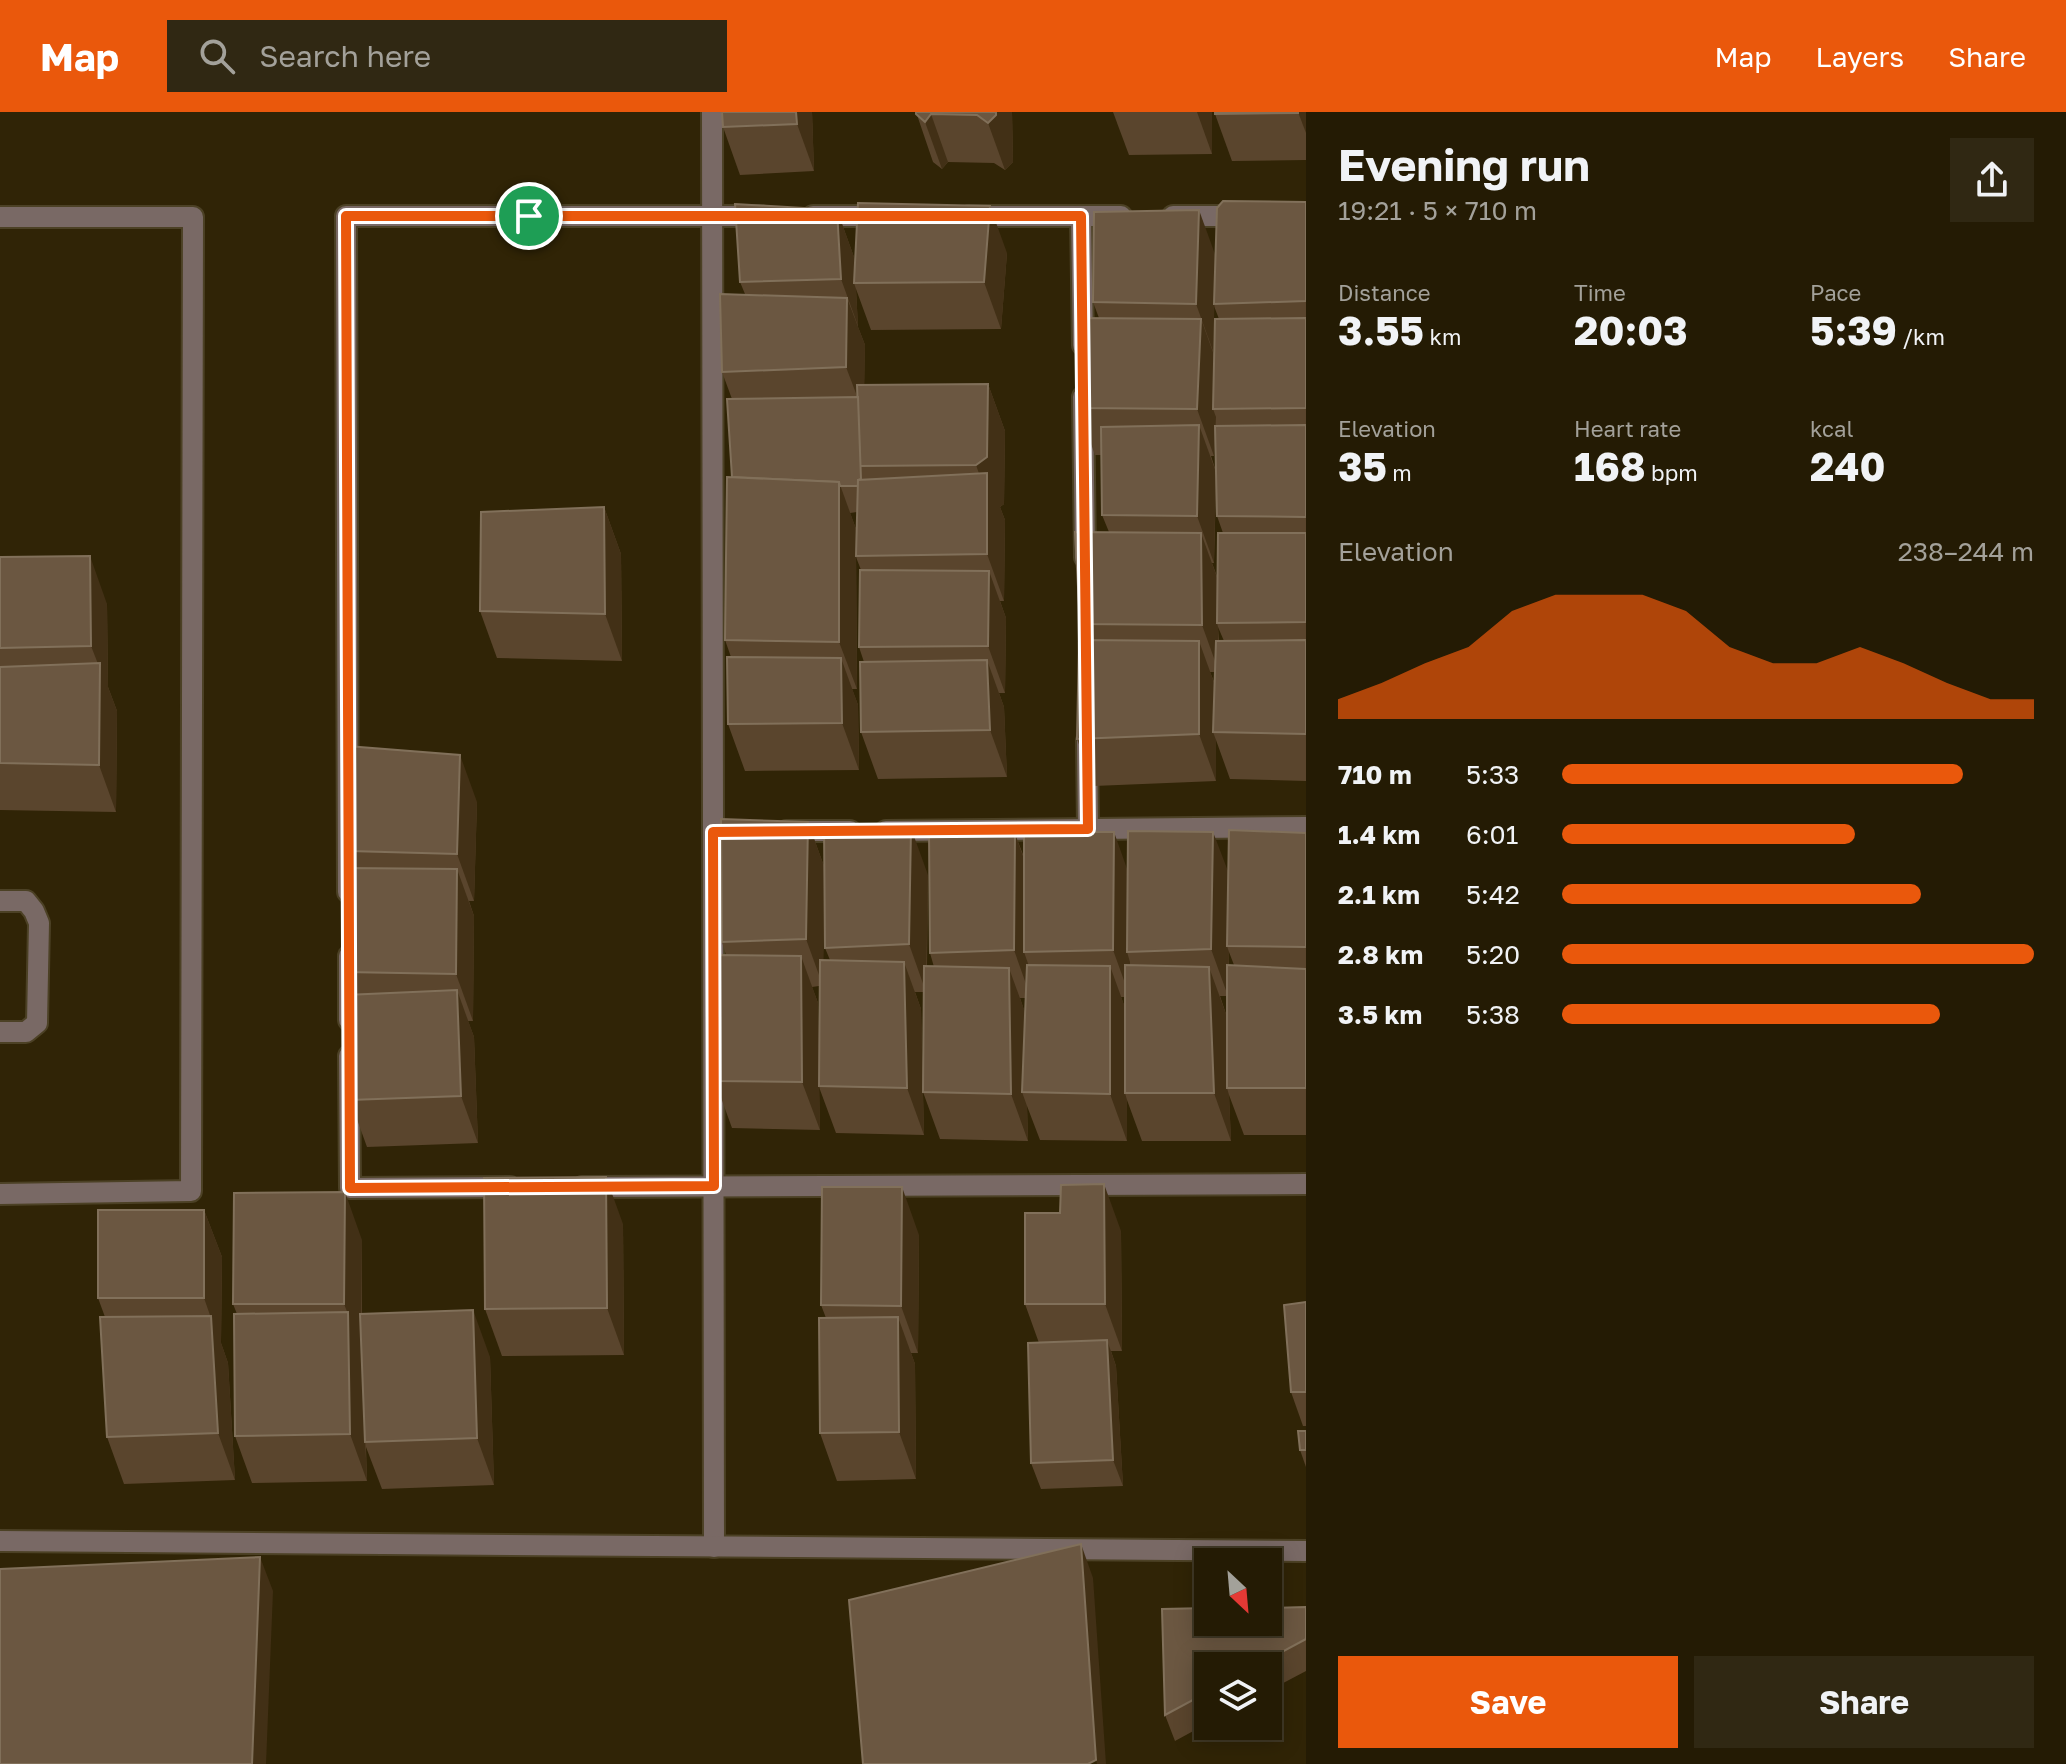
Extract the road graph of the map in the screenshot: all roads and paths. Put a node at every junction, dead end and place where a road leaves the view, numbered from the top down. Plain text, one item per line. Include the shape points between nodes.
1 (712, 112) edge
2 (712, 216) junction
3 (912, 216) edge
4 (943, 216) edge
5 (1081, 216) junction
6 (1261, 216) edge
7 (0, 217) edge
8 (1085, 578) edge
9 (1087, 719) edge
10 (1306, 827) edge
11 (1088, 829) junction
12 (760, 832) edge
13 (0, 901) edge
14 (0, 1032) edge
15 (1306, 1184) edge
16 (714, 1186) junction
17 (524, 1187) edge
18 (555, 1187) edge
19 (0, 1194) edge
20 (0, 1541) edge
21 (714, 1547) junction
22 (1306, 1551) edge

1 - 2 street
2 - 3 street
2 - 16 street via 721,832
2 - 17 street via 346,216 350,1188
4 - 5 street
5 - 6 street
5 - 8 street
7 - 19 street via 193,217 193,281 191,1191
9 - 11 street
10 - 11 street
11 - 12 street
13 - 14 street via 26,901 39,923 37,1023 26,1032
15 - 16 street
16 - 18 street
16 - 21 street
20 - 21 street
21 - 22 street

